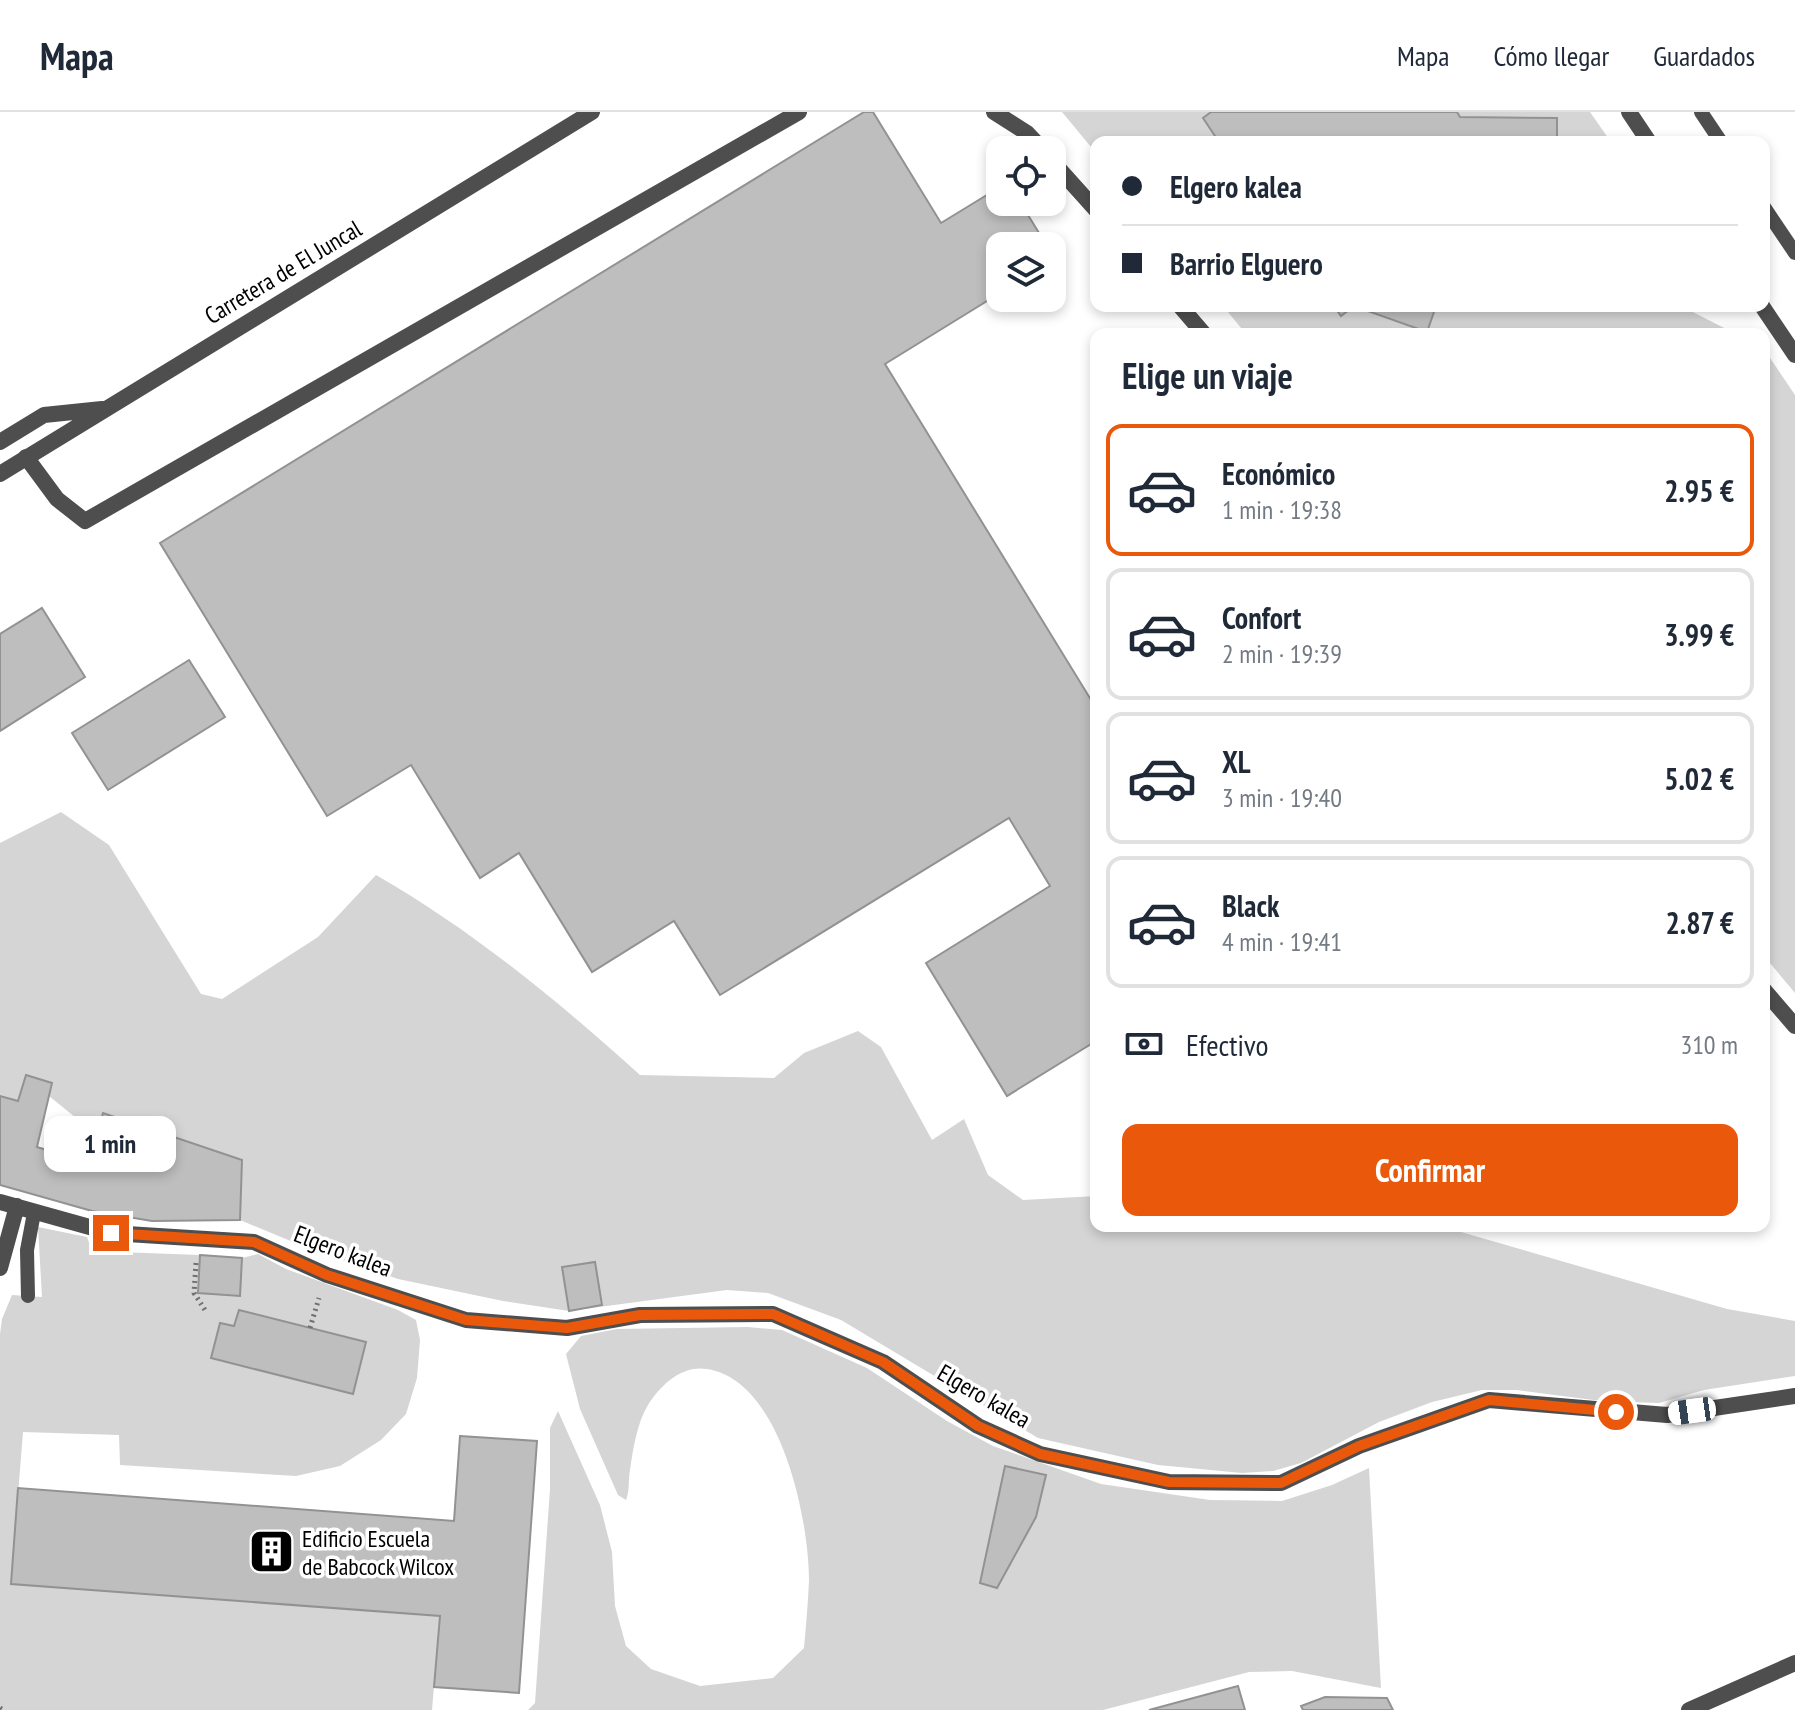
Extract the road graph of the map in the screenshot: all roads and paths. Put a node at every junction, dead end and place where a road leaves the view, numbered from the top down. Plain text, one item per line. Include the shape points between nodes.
1 (592, 112) edge
2 (799, 112) edge
3 (994, 112) edge
4 (1629, 112) edge
5 (1701, 112) edge
6 (1030, 136) edge
7 (1645, 136) edge
8 (1717, 136) edge
9 (1066, 177) edge
10 (1090, 203) edge
11 (1770, 216) edge
12 (1795, 253) edge
13 (1185, 312) edge
14 (1766, 312) edge
15 (1199, 328) edge
16 (1795, 355) edge
17 (107, 408) junction
18 (0, 442) edge
19 (26, 457) junction
20 (0, 474) edge
21 (1770, 997) edge
22 (1795, 1026) edge
23 (8, 1204) edge
24 (34, 1213) junction
25 (197, 1238) junction
26 (0, 1268) edge
27 (28, 1296) dead end
28 (205, 1310) dead end
29 (1795, 1396) edge
30 (1795, 1663) edge
31 (1689, 1710) edge

1 - 17 street, Carretera de El Juncal
2 - 19 street via 85,521 57,499
3 - 6 street
4 - 7 street
5 - 8 lane
9 - 10 street
11 - 12 lane
13 - 15 street
14 - 16 street
17 - 18 street via 44,415
17 - 19 street, Carretera de El Juncal
19 - 20 street, Carretera de El Juncal
21 - 22 street
23 - 24 street
23 - 26 street
24 - 25 street via 111,1233
24 - 27 lane via 27,1250
25 - 28 path via 194,1293
25 - 29 street, Elgero kalea via 254,1242 327,1275 466,1320 567,1328 640,1315 773,1314 883,1362 978,1426 1040,1454 1169,1482 1281,1483 1359,1446 1489,1400 1667,1415
30 - 31 street

